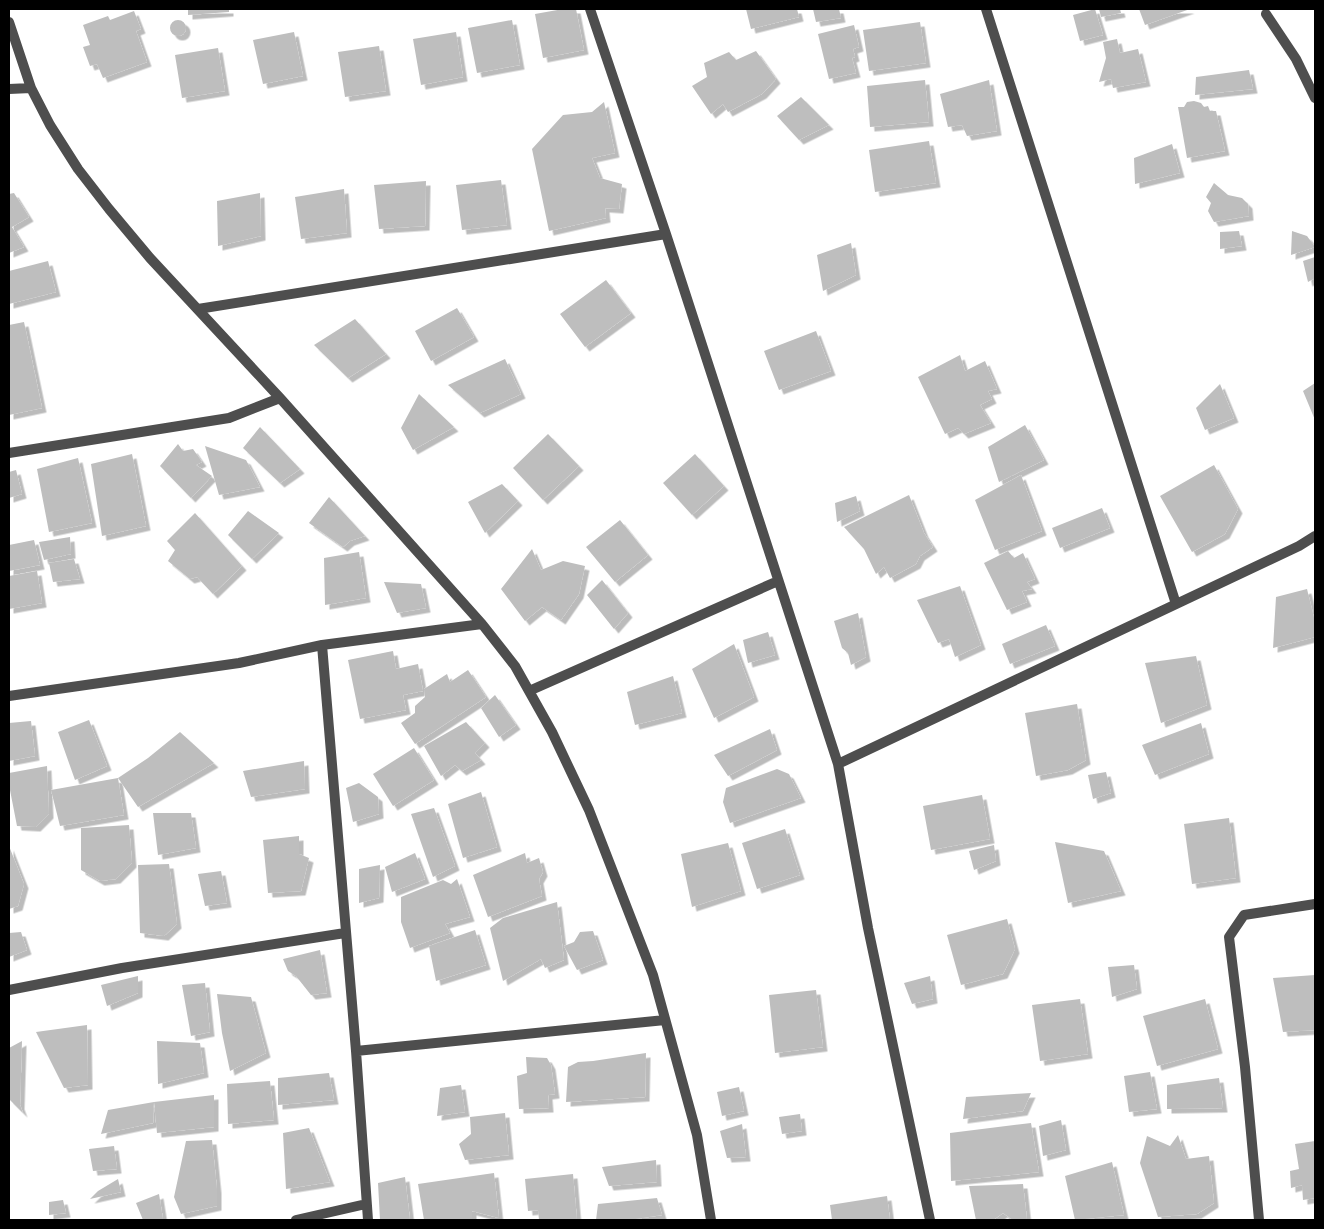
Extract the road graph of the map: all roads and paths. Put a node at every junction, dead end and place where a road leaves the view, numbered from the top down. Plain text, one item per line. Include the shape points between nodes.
1 (590, 9) edge
2 (986, 9) edge
3 (1266, 14) dead end
4 (9, 22) edge
5 (30, 88) junction
6 (9, 89) edge
7 (1315, 98) edge
8 (666, 234) junction
9 (198, 309) junction
10 (280, 398) junction
11 (9, 453) edge
12 (1315, 536) edge
13 (778, 581) junction
14 (1176, 604) junction
15 (482, 624) junction
16 (322, 645) junction
17 (529, 691) junction
18 (9, 696) edge
19 (838, 764) junction
20 (1315, 904) edge
21 (345, 933) junction
22 (9, 990) edge
23 (665, 1020) junction
24 (356, 1051) junction
25 (366, 1204) junction
26 (296, 1220) edge
27 (368, 1220) edge
28 (711, 1220) edge
29 (930, 1220) edge
30 (1259, 1220) edge

1 - 8 street
2 - 14 street
3 - 7 street via 1296,59
4 - 5 street
5 - 6 street
5 - 9 street via 83,176
8 - 9 street
8 - 13 street
9 - 10 street
10 - 11 street via 229,418
10 - 15 street
12 - 14 street
13 - 17 street
13 - 19 street
14 - 19 street
15 - 16 street
15 - 17 street via 515,666
16 - 18 street via 239,663
16 - 21 street
17 - 23 street via 590,810 653,975
19 - 29 street via 868,928
20 - 30 street via 1244,915 1229,937
21 - 22 street via 122,968
21 - 24 street
23 - 24 street
23 - 28 street via 697,1134
24 - 25 street
25 - 26 street
25 - 27 street

